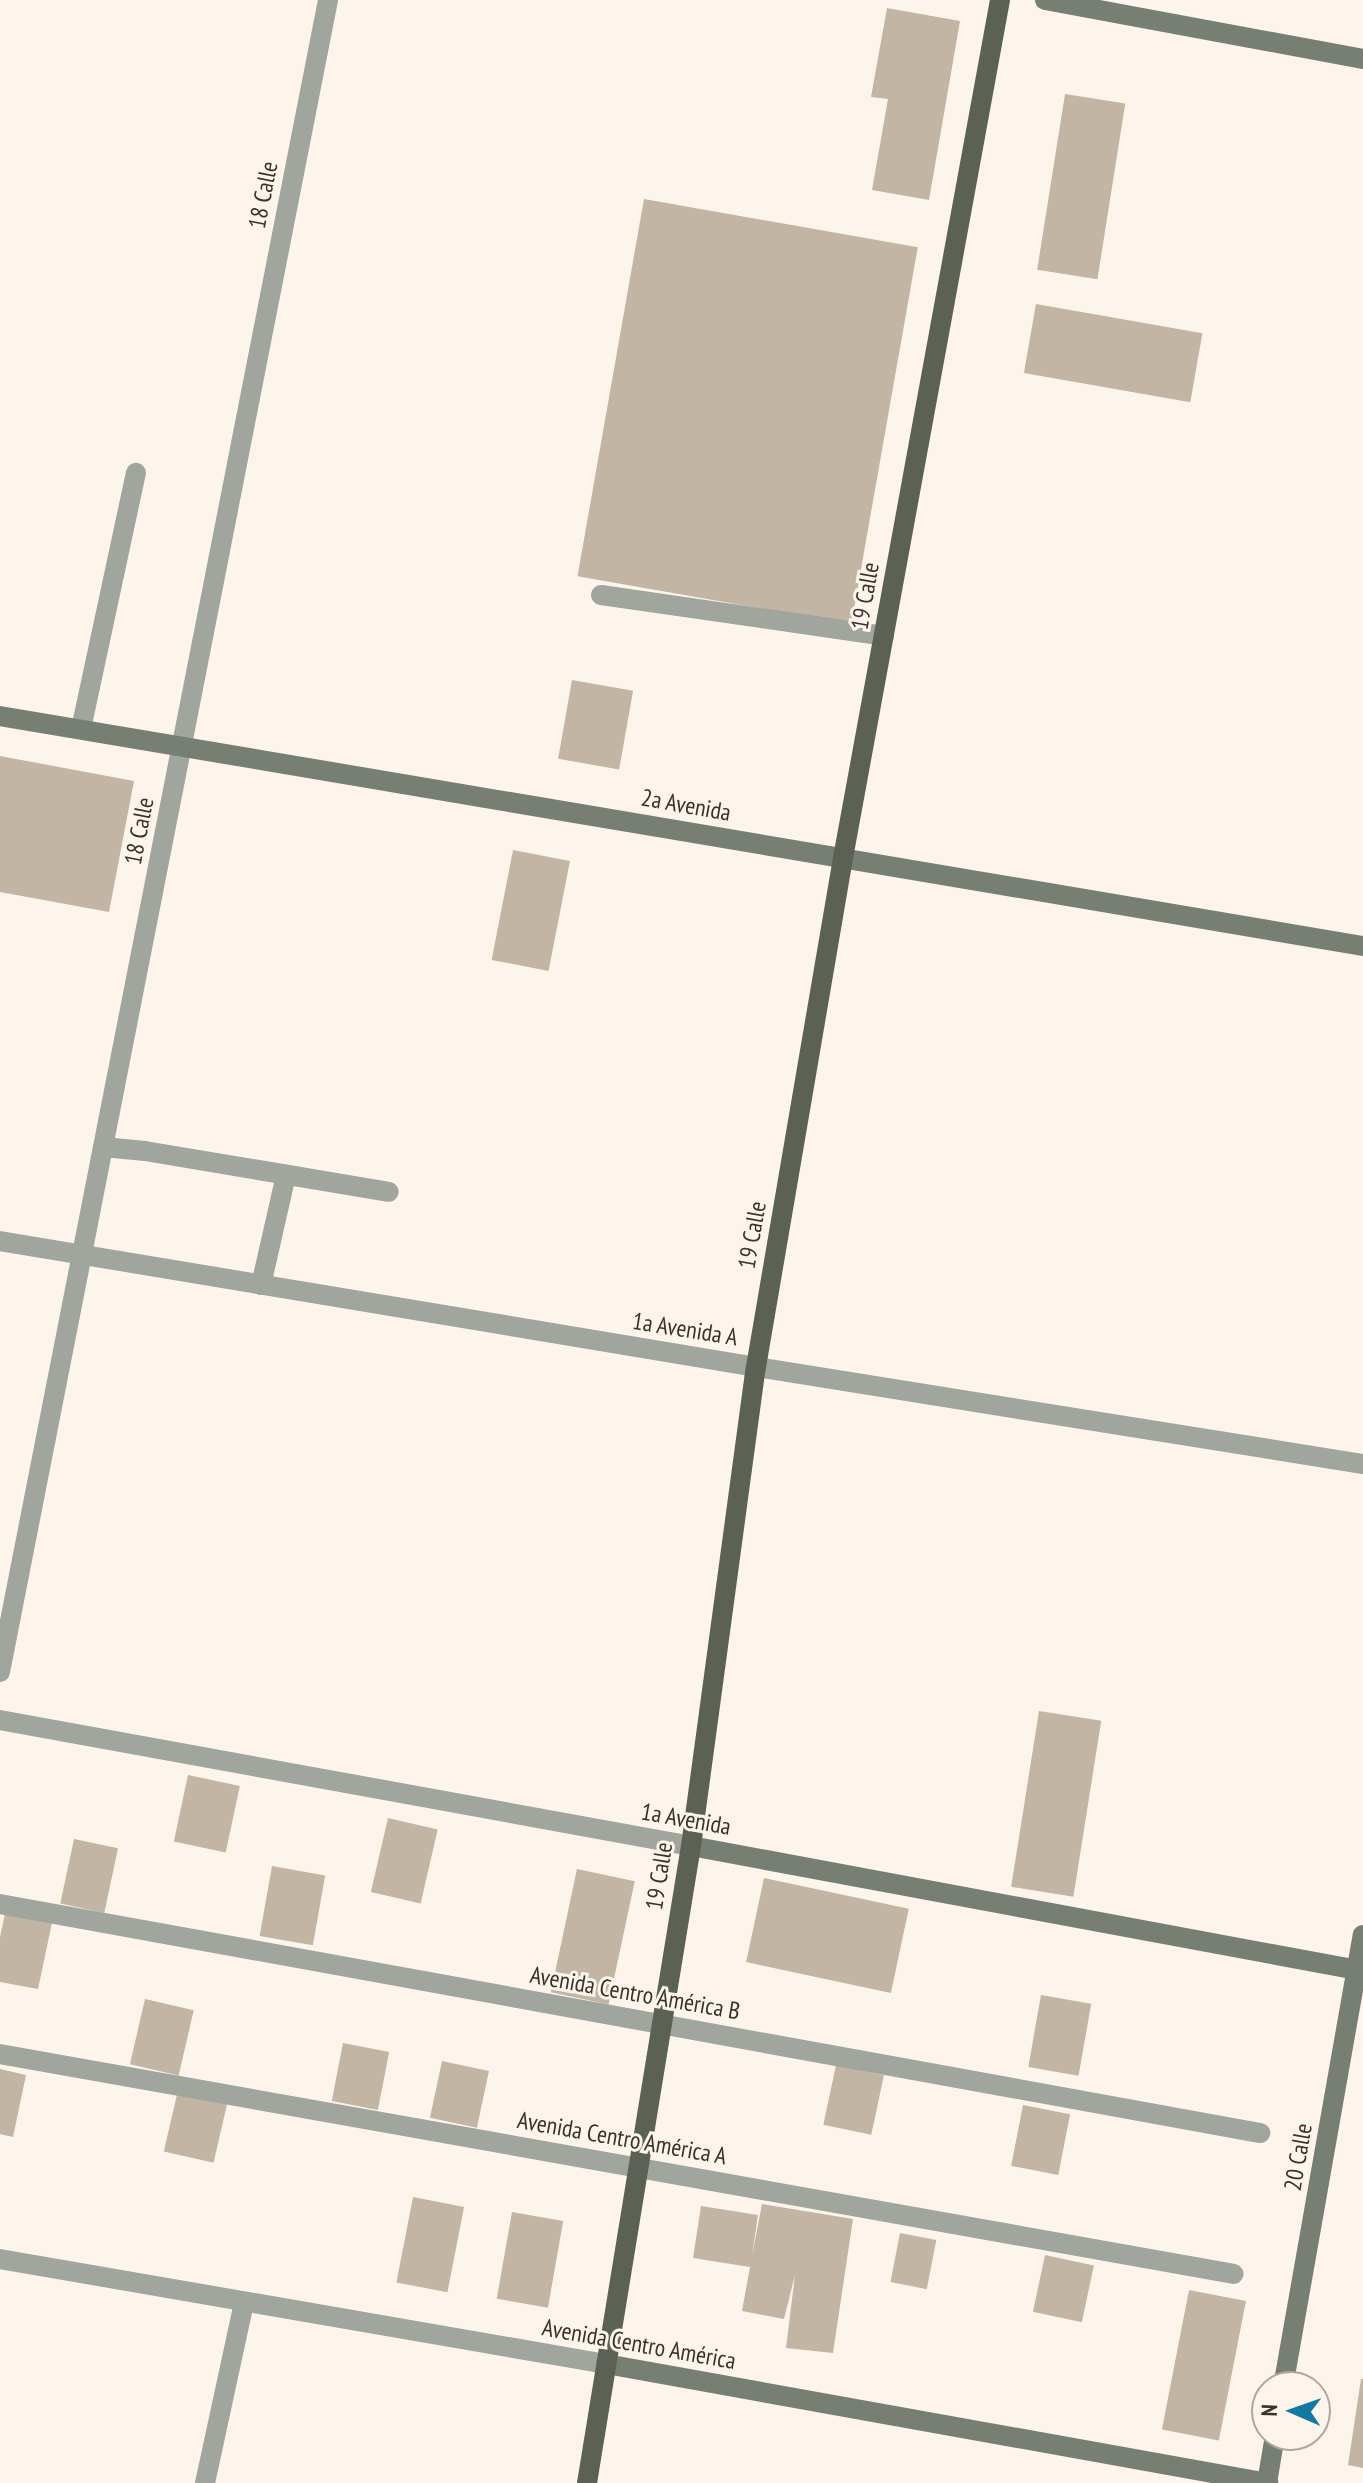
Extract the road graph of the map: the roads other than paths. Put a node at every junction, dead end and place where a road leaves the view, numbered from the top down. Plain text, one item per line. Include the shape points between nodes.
1 (328, 0) edge
2 (1000, 0) edge
3 (1045, 0) edge
4 (1363, 59) edge
5 (136, 473) dead end
6 (601, 595) dead end
7 (884, 636) junction
8 (0, 716) edge
9 (81, 729) junction
10 (182, 746) junction
11 (843, 858) junction
12 (1363, 946) edge
13 (103, 1147) junction
14 (286, 1175) junction
15 (389, 1192) dead end
16 (0, 1241) edge
17 (82, 1255) junction
18 (261, 1285) junction
19 (756, 1367) junction
20 (1363, 1464) edge
21 (0, 1672) edge
22 (0, 1720) edge
23 (691, 1846) junction
24 (0, 1904) edge
25 (1363, 1935) edge
26 (1360, 1970) edge
27 (662, 2024) junction
28 (0, 2054) edge
29 (1260, 2133) dead end
30 (638, 2168) junction
31 (0, 2259) edge
32 (1234, 2274) dead end
33 (244, 2302) junction
34 (606, 2364) junction
35 (1286, 2371) edge
36 (1272, 2451) edge
37 (205, 2483) edge
38 (587, 2483) edge
39 (1267, 2483) edge

1 - 10 street, 18 Calle
2 - 7 main road, 19 Calle
3 - 4 street
5 - 9 street
6 - 7 street
7 - 11 main road, 19 Calle
8 - 9 street, 2a Avenida
9 - 10 street, 2a Avenida
10 - 11 street, 2a Avenida
10 - 13 street, 18 Calle
11 - 12 street, 2a Avenida
11 - 19 main road, 19 Calle
13 - 14 street
13 - 17 street, 18 Calle
14 - 15 street
14 - 18 street
16 - 17 street, 1a Avenida A
17 - 18 street, 1a Avenida A
17 - 21 street, 18 Calle
18 - 19 street, 1a Avenida A
19 - 20 street, 1a Avenida A
19 - 23 main road, 19 Calle
22 - 23 street, 1a Avenida
23 - 26 street, 1a Avenida
23 - 27 main road, 19 Calle
24 - 27 street, Avenida Centro América B
25 - 26 street, 20 Calle
26 - 35 street, 20 Calle
27 - 29 street, Avenida Centro América B
27 - 30 main road, 19 Calle
28 - 30 street, Avenida Centro América A
30 - 32 street, Avenida Centro América A
30 - 34 main road, 19 Calle
31 - 33 street, Avenida Centro América
33 - 34 street, Avenida Centro América
33 - 37 street
34 - 38 main road, 19 Calle
34 - 39 street, Avenida Centro América
36 - 39 street

